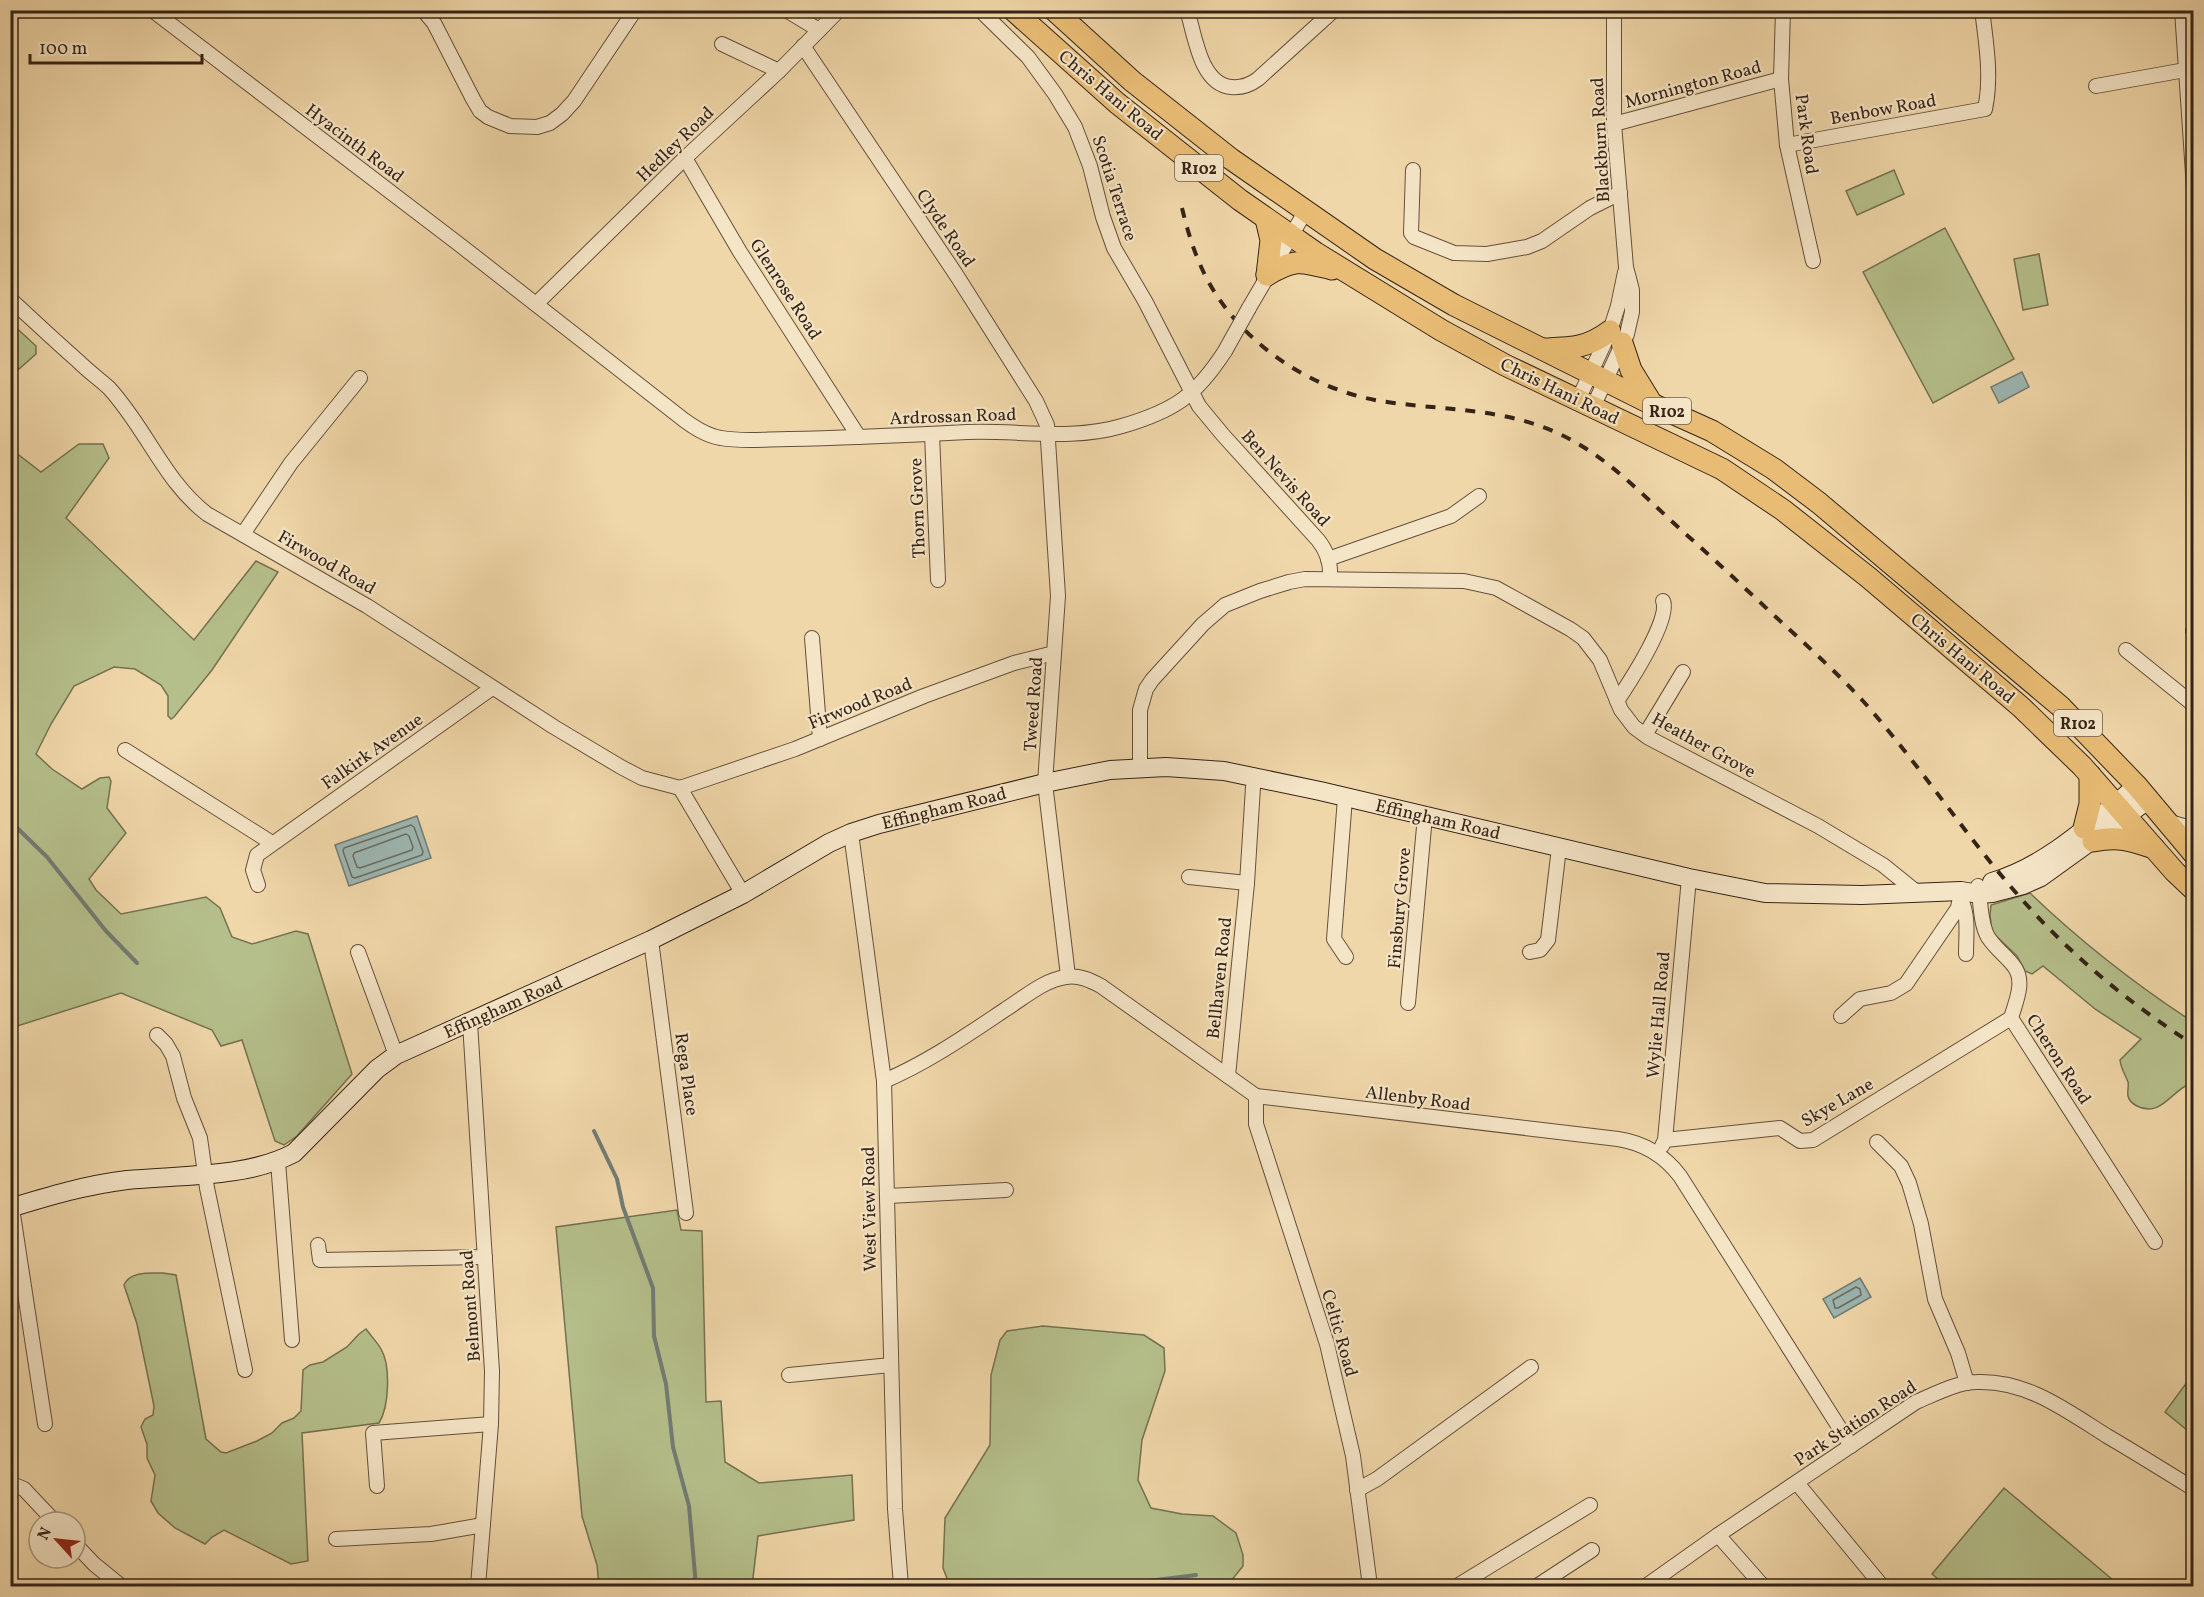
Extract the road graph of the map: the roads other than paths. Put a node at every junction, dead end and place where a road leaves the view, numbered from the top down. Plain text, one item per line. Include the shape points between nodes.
1 (152, 10) edge
2 (423, 10) edge
3 (635, 10) edge
4 (786, 10) edge
5 (839, 10) edge
6 (980, 10) edge
7 (1013, 10) edge
8 (1054, 10) edge
9 (1186, 10) edge
10 (1334, 10) edge
11 (1614, 10) edge
12 (1783, 10) edge
13 (1982, 10) edge
14 (2182, 10) edge
15 (819, 30) junction
16 (722, 44) dead end
17 (802, 46) junction
18 (2185, 70) junction
19 (779, 71) junction
20 (1781, 79) junction
21 (2096, 86) dead end
22 (1614, 124) junction
23 (2191, 137) edge
24 (1787, 145) junction
25 (685, 158) junction
26 (1413, 170) dead end
27 (2193, 189) edge
28 (1620, 193) junction
29 (1305, 212) junction
30 (1266, 219) junction
31 (1291, 236) junction
32 (1813, 261) dead end
33 (1347, 272) junction
34 (1267, 275) junction
35 (10, 299) edge
36 (536, 304) junction
37 (1616, 337) junction
38 (1541, 349) junction
39 (1598, 377) junction
40 (360, 378) dead end
41 (1192, 393) junction
42 (1585, 403) junction
43 (1652, 404) junction
44 (932, 434) junction
45 (1049, 434) junction
46 (859, 437) junction
47 (1479, 496) dead end
48 (243, 534) junction
49 (1328, 559) junction
50 (1330, 578) junction
51 (938, 580) dead end
52 (1663, 601) dead end
53 (812, 638) dead end
54 (2126, 651) dead end
55 (1054, 653) junction
56 (1683, 672) dead end
57 (492, 688) junction
58 (1617, 701) junction
59 (2193, 705) edge
60 (1645, 735) junction
61 (820, 739) junction
62 (125, 750) dead end
63 (1140, 767) junction
64 (2090, 775) junction
65 (1045, 783) junction
66 (1253, 787) dead end
67 (680, 788) junction
68 (2143, 793) junction
69 (1346, 798) junction
70 (2121, 810) junction
71 (1425, 816) junction
72 (2165, 821) junction
73 (2193, 825) edge
74 (851, 833) junction
75 (2089, 835) junction
76 (272, 843) junction
77 (1559, 848) junction
78 (2154, 848) junction
79 (2193, 854) edge
80 (1189, 877) dead end
81 (1689, 878) junction
82 (1247, 883) junction
83 (258, 885) dead end
84 (2193, 890) edge
85 (1970, 893) junction
86 (742, 894) junction
87 (1919, 894) junction
88 (651, 940) junction
89 (358, 952) dead end
90 (1530, 952) dead end
91 (1965, 954) dead end
92 (1346, 957) dead end
93 (1068, 976) junction
94 (1408, 1003) dead end
95 (1841, 1016) dead end
96 (2011, 1018) junction
97 (470, 1023) junction
98 (156, 1035) dead end
99 (396, 1055) junction
100 (1228, 1076) junction
101 (884, 1081) junction
102 (1256, 1096) junction
103 (1665, 1140) junction
104 (1876, 1142) dead end
105 (1659, 1154) junction
106 (278, 1162) junction
107 (205, 1173) junction
108 (1006, 1190) dead end
109 (888, 1196) junction
110 (11, 1208) edge
111 (686, 1213) dead end
112 (2155, 1242) dead end
113 (318, 1245) dead end
114 (485, 1257) junction
115 (292, 1340) dead end
116 (891, 1365) junction
117 (1531, 1367) dead end
118 (245, 1370) dead end
119 (789, 1375) dead end
120 (1967, 1383) junction
121 (45, 1424) dead end
122 (491, 1424) junction
123 (1851, 1446) junction
124 (10, 1483) edge
125 (1797, 1483) junction
126 (377, 1486) dead end
127 (2193, 1489) edge
128 (1357, 1490) junction
129 (1590, 1505) dead end
130 (44, 1510) edge
131 (483, 1525) junction
132 (1718, 1535) junction
133 (336, 1539) dead end
134 (1592, 1550) dead end
135 (87, 1557) edge
136 (121, 1587) edge
137 (478, 1587) edge
138 (900, 1587) edge
139 (1370, 1587) edge
140 (1457, 1587) edge
141 (1537, 1587) edge
142 (1646, 1587) edge
143 (1763, 1587) edge
144 (1882, 1587) edge

1 - 36 street, Hyacinth Road
2 - 3 street via 434,23 480,111 498,122 525,128 550,123 562,114
4 - 15 street
5 - 15 street, Hedley Road
6 - 41 street, Scotia Terrace via 1028,57 1075,128 1114,248
7 - 30 main road, Chris Hani Road / R102 via 1117,104
8 - 29 main road, Chris Hani Road / R102 via 1132,81
9 - 10 street via 1210,76 1234,87 1258,79
11 - 22 street, Blackburn Road
12 - 20 street, Park Road
13 - 24 street, Benbow Road via 1985,109
14 - 18 street
15 - 17 street, Hedley Road
16 - 19 street
17 - 19 street, Hedley Road
17 - 45 street, Clyde Road via 1019,373
18 - 21 street
18 - 23 street
19 - 25 street, Hedley Road
20 - 22 street, Mornington Road
20 - 24 street, Park Road
22 - 28 street, Blackburn Road
23 - 27 street
24 - 32 street, Park Road
25 - 36 street, Hedley Road
25 - 46 street, Glenrose Road via 740,252
26 - 28 street via 1414,237 1454,253 1487,254 1527,247
28 - 37 street, Blackburn Road via 1626,267
29 - 31 street, Ardrossan Road
29 - 38 main road, Chris Hani Road / R102 via 1375,259
30 - 31 main road, Chris Hani Road / R102
30 - 34 main road via 1271,240
31 - 33 main road, Chris Hani Road / R102
31 - 34 street, Ardrossan Road
33 - 34 main road via 1294,261
33 - 42 main road, Chris Hani Road / R102 via 1441,330
34 - 41 street, Ardrossan Road, bridge via 1225,351
35 - 48 street, Firwood Road via 109,388 195,504
36 - 46 street, Ardrossan Road via 707,434 735,439
37 - 38 main road via 1576,348
37 - 39 street, Blackburn Road
37 - 43 main road
38 - 39 main road, Chris Hani Road / R102
39 - 42 street, Blackburn Road
39 - 43 main road, Chris Hani Road / R102
40 - 48 street via 291,463
41 - 45 street, Ardrossan Road via 1171,407 1122,426 1083,434
41 - 49 street, Ben Nevis Road via 1223,435 1318,540
42 - 64 main road, Chris Hani Road / R102 via 1722,469 1783,510 2021,707
43 - 68 main road, Chris Hani Road / R102 via 1720,436 1819,503 2060,706
44 - 45 street, Ardrossan Road
44 - 46 street, Ardrossan Road
44 - 51 street, Thorn Grove
45 - 55 street, Tweed Road via 1058,596
47 - 49 street via 1451,516
48 - 57 street, Firwood Road via 367,606
49 - 50 street, Ben Nevis Road
50 - 58 street, Heather Grove via 1464,581 1496,588 1583,638 1600,660
50 - 63 street via 1289,582 1234,600 1203,624 1146,689 1140,710
52 - 58 street via 1665,611 1660,625
53 - 61 street
54 - 59 street
55 - 61 street, Firwood Road via 956,684
55 - 65 street, Tweed Road
56 - 60 street
57 - 67 street, Firwood Road via 621,767 642,778
57 - 76 street, Falkirk Avenue
58 - 60 street, Heather Grove via 1634,727
60 - 87 street, Heather Grove via 1818,826 1883,865
61 - 67 street, Firwood Road
62 - 76 street
63 - 65 street, Effingham Road
63 - 69 street, Effingham Road via 1224,771
64 - 70 main road, Chris Hani Road / R102
64 - 75 main road
65 - 74 street, Effingham Road
65 - 93 street, Tweed Road
66 - 82 street, Bellhaven Road
67 - 86 street
68 - 70 street, Effingham Road
68 - 72 main road, Chris Hani Road / R102
69 - 71 street, Effingham Road
69 - 92 street via 1334,939
70 - 75 street, Effingham Road
70 - 78 main road, Chris Hani Road / R102
71 - 77 street, Effingham Road
71 - 94 street, Finsbury Grove
72 - 73 street
72 - 79 main road, Chris Hani Road / R102
74 - 86 street, Effingham Road
74 - 101 street, West View Road
75 - 78 main road via 2123,838
75 - 85 street, Effingham Road via 2041,877 2003,891
76 - 83 street, Falkirk Avenue via 257,855 253,864
77 - 81 street, Effingham Road
77 - 90 street via 1548,940 1540,950
78 - 84 main road, Chris Hani Road / R102
80 - 82 street
81 - 87 street, Effingham Road via 1765,892
81 - 103 street, Wylie Hall Road
82 - 100 street, Bellhaven Road
85 - 87 street, Effingham Road
85 - 91 street via 1965,908
85 - 95 street via 1906,984 1891,993 1860,999
85 - 96 street, Cheron Road via 1987,935 2019,976
86 - 88 street, Effingham Road
88 - 97 street, Effingham Road
88 - 111 street, Rega Place
89 - 99 street
93 - 100 street, Allenby Road via 1101,986
93 - 101 street via 1045,984 945,1048
96 - 103 street, Skye Lane via 1813,1140 1800,1141 1780,1128
96 - 112 street, Cheron Road
97 - 99 street, Effingham Road
97 - 114 street, Belmont Road
98 - 107 street via 173,1056 200,1138
99 - 106 street, Effingham Road via 314,1135
100 - 102 street, Allenby Road
101 - 109 street, West View Road
102 - 105 street, Allenby Road via 1629,1141
102 - 128 street, Celtic Road via 1256,1124 1327,1344
103 - 105 street, Wylie Hall Road
104 - 120 street via 1901,1166 1909,1183 1935,1299
105 - 123 street, Allenby Road via 1680,1176
106 - 107 street, Effingham Road
106 - 115 street
107 - 110 street, Effingham Road via 88,1186
107 - 118 street
108 - 109 street
109 - 116 street, West View Road
110 - 121 street
113 - 114 street via 320,1260
114 - 122 street, Belmont Road
116 - 119 street
116 - 138 street, West View Road
117 - 128 street
120 - 123 street, Park Station Road via 1916,1402
120 - 127 street, Park Station Road via 1999,1382 2052,1402
122 - 126 street via 373,1433
122 - 131 street, Belmont Road
123 - 125 street, Park Station Road
124 - 130 street via 24,1489
125 - 132 street, Park Station Road
125 - 144 street
128 - 139 street, Celtic Road
129 - 140 street
131 - 133 street via 431,1534
131 - 137 street, Belmont Road
132 - 142 street, Park Station Road
132 - 143 street
134 - 141 street
135 - 136 street

